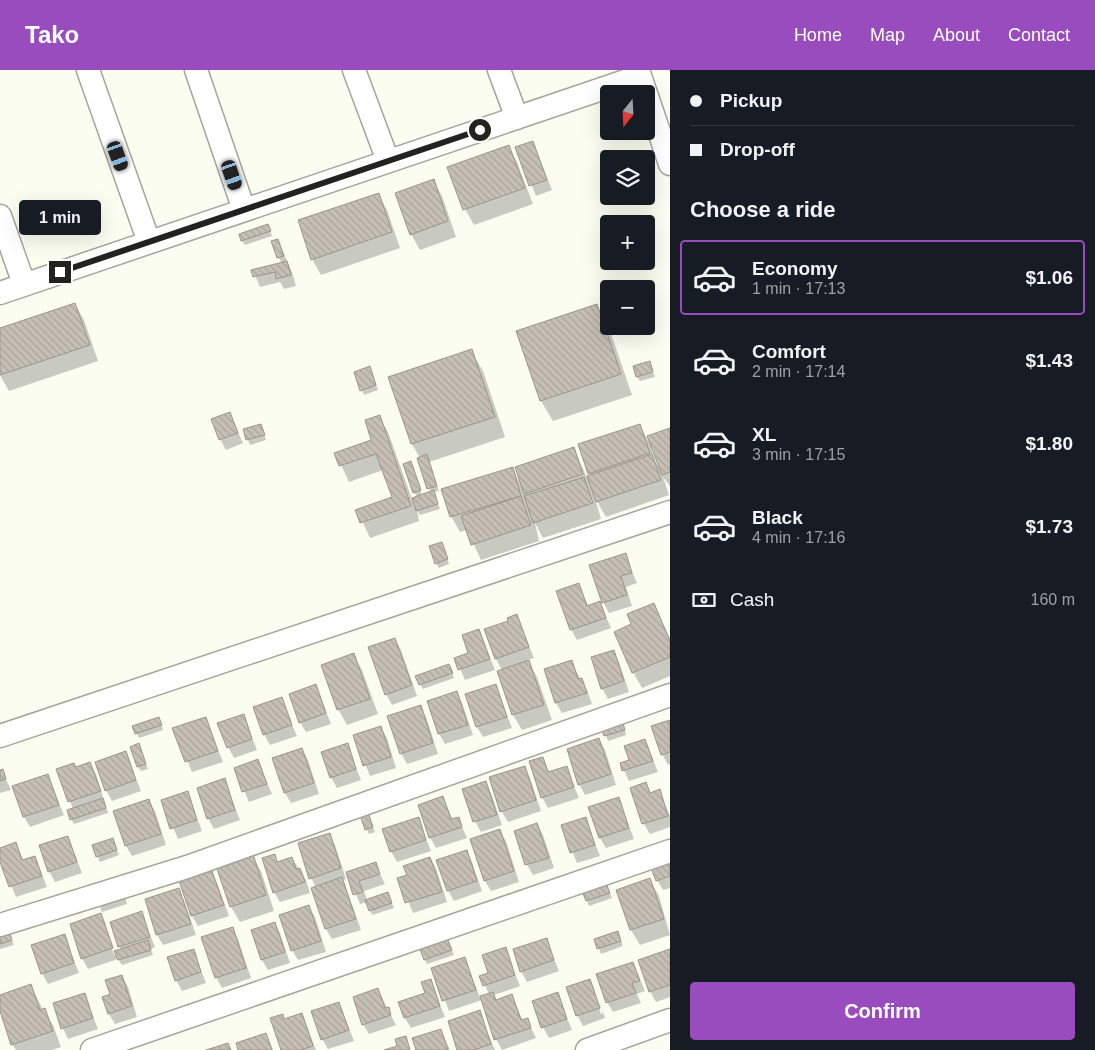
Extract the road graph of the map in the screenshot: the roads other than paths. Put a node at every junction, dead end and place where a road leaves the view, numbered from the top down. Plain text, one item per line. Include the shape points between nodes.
1 (88, 70) edge
2 (196, 70) edge
3 (354, 70) edge
4 (499, 70) edge
5 (639, 73) edge
6 (517, 118) junction
7 (388, 161) junction
8 (670, 164) edge
9 (244, 210) junction
10 (0, 216) edge
11 (149, 242) junction
12 (24, 284) junction
13 (0, 293) edge
14 (668, 519) edge
15 (670, 694) edge
16 (0, 736) edge
17 (670, 851) edge
18 (0, 925) edge
19 (670, 1020) edge
20 (92, 1050) edge
21 (587, 1050) edge

1 - 11 street
2 - 9 street
3 - 7 street
4 - 6 street
5 - 6 street
5 - 8 street
6 - 7 street
7 - 9 street
9 - 11 street
10 - 12 street
11 - 12 street
12 - 13 street
14 - 16 street
15 - 18 street via 186,867
17 - 20 street
19 - 21 street

